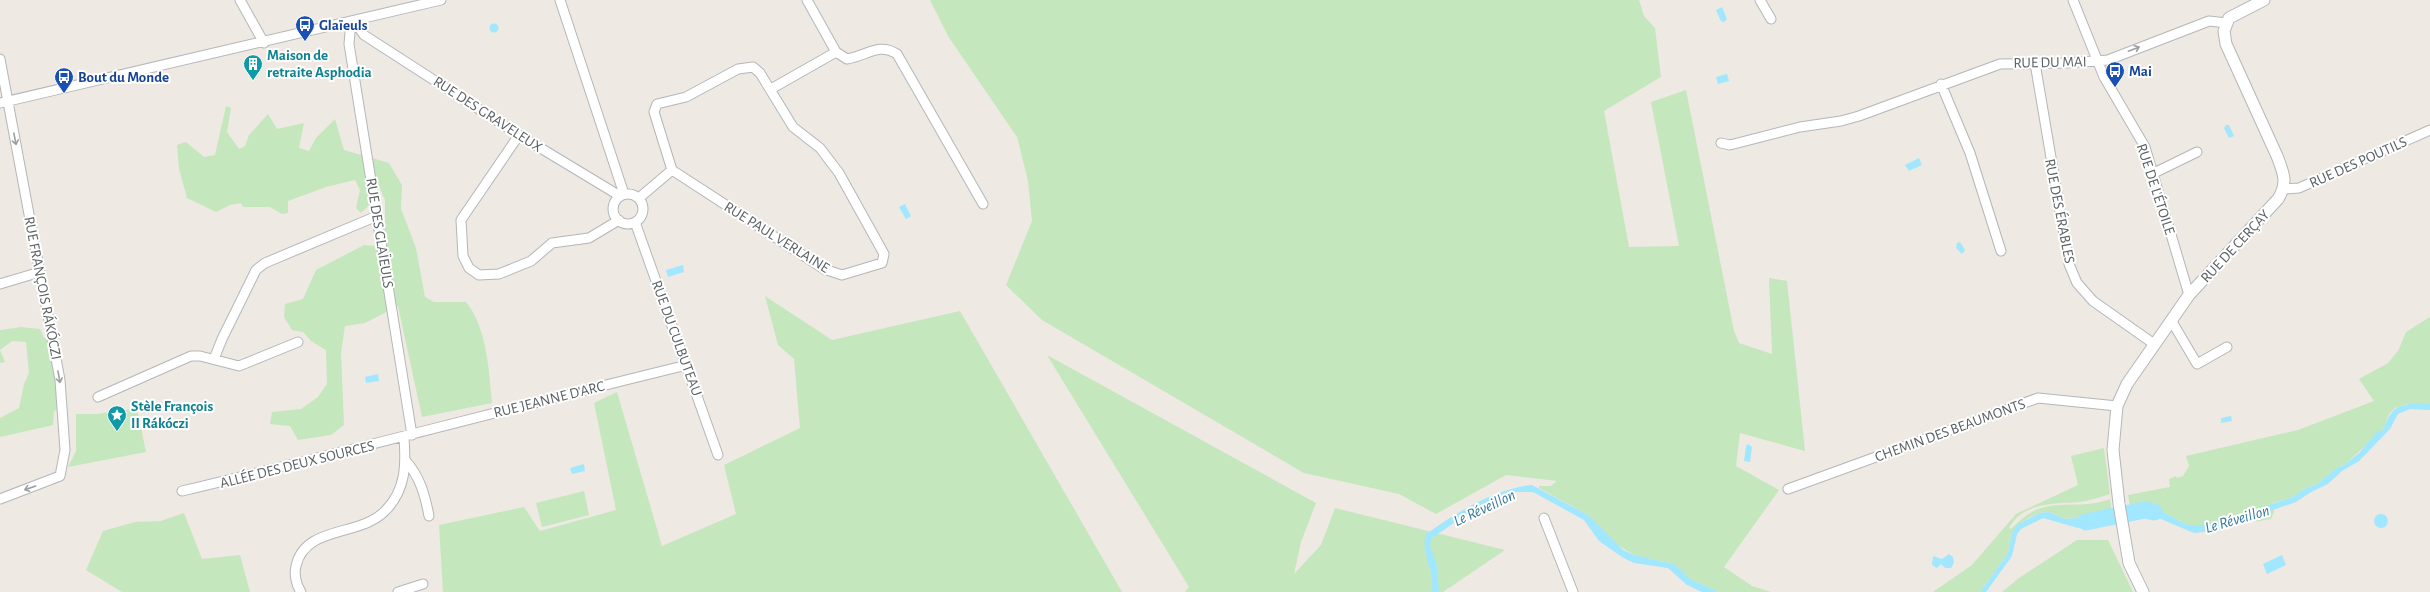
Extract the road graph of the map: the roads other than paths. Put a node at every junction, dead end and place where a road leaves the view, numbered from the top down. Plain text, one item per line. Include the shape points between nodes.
1 (240, 0) edge
2 (441, 0) edge
3 (560, 0) edge
4 (807, 0) edge
5 (1760, 0) edge
6 (2073, 0) edge
7 (2264, 0) edge
8 (429, 1) edge
9 (1771, 19) dead end
10 (2227, 23) junction
11 (339, 24) junction
12 (356, 26) junction
13 (264, 43) junction
14 (836, 52) junction
15 (0, 59) edge
16 (2097, 61) junction
17 (2034, 63) junction
18 (1941, 84) junction
19 (771, 89) junction
20 (4, 102) edge
21 (2430, 130) edge
22 (519, 136) junction
23 (1721, 144) dead end
24 (2197, 152) dead end
25 (672, 170) junction
26 (2152, 174) junction
27 (2284, 189) junction
28 (622, 195) junction
29 (639, 198) junction
30 (983, 204) dead end
31 (377, 216) junction
32 (619, 220) junction
33 (635, 222) junction
34 (2001, 251) dead end
35 (40, 272) junction
36 (0, 284) edge
37 (2189, 295) junction
38 (2171, 320) junction
39 (298, 342) dead end
40 (2154, 344) junction
41 (2227, 348) dead end
42 (214, 359) junction
43 (687, 365) junction
44 (98, 397) dead end
45 (2117, 406) junction
46 (408, 436) junction
47 (718, 455) dead end
48 (406, 461) junction
49 (1788, 490) dead end
50 (182, 492) dead end
51 (0, 499) edge
52 (429, 516) dead end
53 (1544, 518) dead end
54 (423, 584) dead end
55 (301, 592) edge
56 (398, 592) edge
57 (1573, 592) edge
58 (2143, 592) edge

1 - 13 street
2 - 8 street
3 - 28 street
4 - 14 street
5 - 9 street
6 - 16 street, RUE DE L'ÉTOILE
7 - 10 street via 2229,18
8 - 12 street
16 -> 10 street, RUE DU MAI via 2108,60 2209,21
10 - 27 street via 2224,31 2226,44 2277,156 2284,174
11 - 12 street
11 - 12 street, RUE DES GRAVELEUX via 341,29
11 - 13 street
12 - 22 street, RUE DES GRAVELEUX via 364,35
12 - 31 street, RUE DES GLAÏEULS via 349,44
13 - 20 street
14 - 19 street
14 - 30 street via 847,59 860,57 875,49 888,48 897,54
15 - 20 street, RUE FRANÇOIS RÁKÓCZI
16 - 17 street, RUE DU MAI
16 - 26 street, RUE DE L'ÉTOILE via 2145,147
17 - 18 street, RUE DU MAI via 2000,64
17 - 40 street, RUE DES ÉRABLES via 2069,264 2077,283 2093,301
18 - 23 street, RUE DU MAI via 1859,116 1801,131 1730,145
18 - 34 street via 1970,153
19 - 25 street, RUE PAUL VERLAINE via 753,67 738,69 686,97 657,104 654,112
19 - 25 street, RUE PAUL VERLAINE via 793,127 820,148 839,173 884,254 882,263 842,275 824,269
20 -> 35 street, RUE FRANÇOIS RÁKÓCZI
21 - 27 street, RUE DES POUTILS via 2299,188
22 - 28 street, RUE DES GRAVELEUX
22 - 32 street via 461,220 462,256 469,268 479,275 499,274 531,261 552,243 589,238
24 - 26 street
25 - 29 street
26 - 37 street, RUE DE L'ÉTOILE
27 - 37 street, RUE DE CERÇAY via 2278,199
28 - 29 street via 634,195
28 - 32 street via 614,206 614,213
29 - 33 street via 643,213
31 - 42 street via 265,263 256,270
31 - 46 street, RUE DES GLAÏEULS
32 - 33 street via 627,224
33 - 43 street, RUE DU CULBUTEAU
35 - 36 street
35 -> 51 street, RUE FRANÇOIS RÁKÓCZI via 64,409 65,450 60,476
37 - 38 street, RUE DE CERÇAY
38 - 40 street, RUE DE CERÇAY
38 - 41 street via 2197,364
39 - 42 street via 239,366
40 - 45 street, RUE DE CERÇAY via 2127,384
42 - 44 street via 191,356
43 - 46 street, RUE JEANNE D'ARC via 500,410
43 - 47 street, RUE DU CULBUTEAU
45 - 49 street, CHEMIN DES BEAUMONTS via 2038,398
45 - 58 street, RUE DE CERÇAY via 2113,450 2119,504 2129,563
46 - 48 street, RUE DES GLAÏEULS
46 - 50 street, ALLÉE DES DEUX SOURCES
48 - 52 street via 416,472 426,498
48 - 55 street, RUE DES GLAÏEULS via 406,472 399,491 385,511 366,524 324,536 307,545 296,569
53 - 57 street
54 - 56 street

